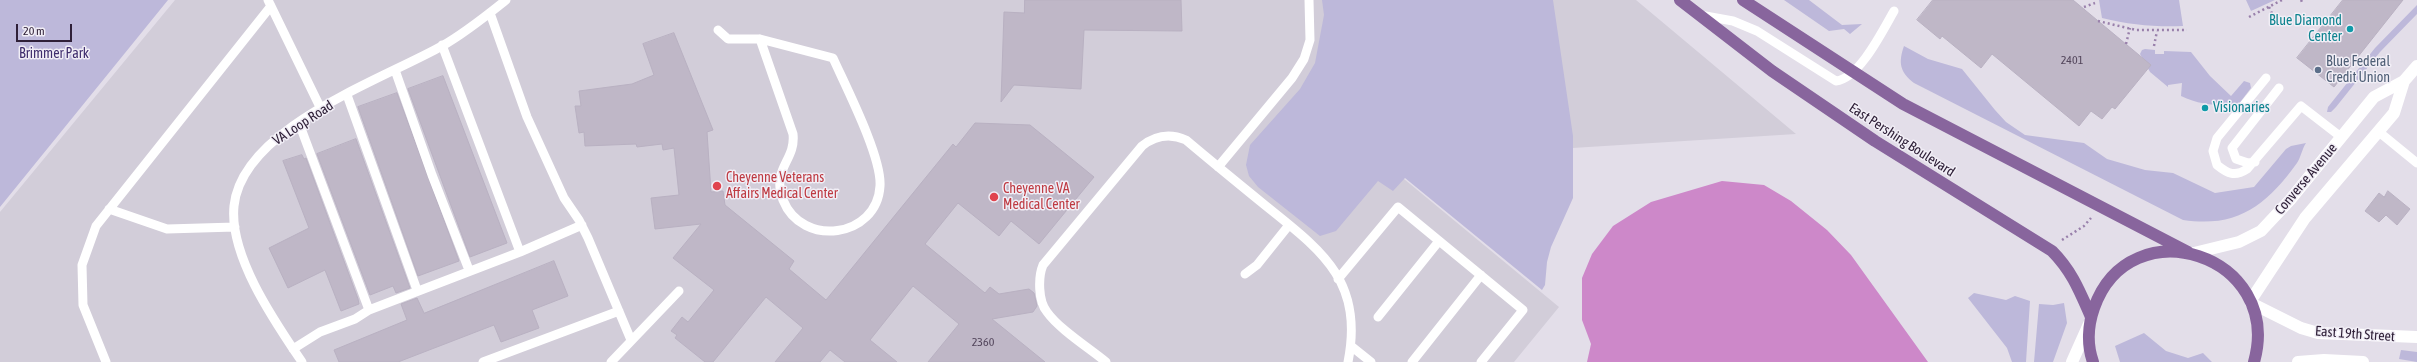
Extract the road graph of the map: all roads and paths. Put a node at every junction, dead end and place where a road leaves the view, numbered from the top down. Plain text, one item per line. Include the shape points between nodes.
1 (506, 0) edge
2 (1309, 0) edge
3 (1680, 0) edge
4 (1743, 0) edge
5 (2282, 0) edge
6 (2301, 0) edge
7 (270, 3) edge
8 (2095, 3) dead end
9 (2303, 4) dead end
10 (2084, 7) dead end
11 (2269, 7) junction
12 (1894, 11) dead end
13 (490, 13) junction
14 (1699, 15) junction
15 (2249, 17) dead end
16 (2275, 20) dead end
17 (2098, 21) dead end
18 (2130, 28) junction
19 (718, 30) dead end
20 (2187, 30) dead end
21 (2157, 31) junction
22 (760, 39) junction
23 (2126, 44) dead end
24 (442, 46) junction
25 (2154, 46) dead end
26 (2417, 66) edge
27 (395, 70) junction
28 (1854, 72) junction
29 (2266, 78) dead end
30 (2404, 81) junction
31 (2279, 88) dead end
32 (347, 95) junction
33 (321, 109) junction
34 (299, 123) junction
35 (2379, 132) junction
36 (2341, 137) junction
37 (2254, 162) junction
38 (2417, 163) edge
39 (1218, 167) junction
40 (109, 209) junction
41 (2092, 215) dead end
42 (582, 225) junction
43 (1290, 225) junction
44 (235, 227) junction
45 (1439, 241) junction
46 (2060, 242) dead end
47 (520, 252) junction
48 (2191, 253) junction
49 (469, 270) junction
50 (1245, 274) dead end
51 (1481, 275) junction
52 (1338, 279) junction
53 (417, 290) junction
54 (679, 290) dead end
55 (2251, 302) junction
56 (368, 310) junction
57 (619, 311) junction
58 (1378, 317) dead end
59 (2090, 320) junction
60 (2417, 337) edge
61 (631, 340) junction
62 (1351, 346) junction
63 (293, 348) junction
64 (2324, 361) edge
65 (106, 362) edge
66 (302, 362) edge
67 (483, 362) edge
68 (611, 362) edge
69 (1106, 362) edge
70 (1348, 362) edge
71 (1371, 362) edge
72 (1412, 362) edge
73 (1481, 362) edge
74 (2072, 362) edge
75 (2093, 362) edge
76 (2254, 362) edge
77 (2298, 362) edge
78 (2363, 362) edge

1 - 13 lane, VA Loop Road
2 - 39 lane via 1310,40 1304,59 1292,78
3 - 14 main road, East Pershing Boulevard
4 - 28 main road, East Pershing Boulevard
5 - 11 path
6 - 9 path
7 - 33 lane
7 - 40 lane
8 - 10 path
11 - 15 path
11 - 16 path
12 - 28 lane
13 - 24 lane, VA Loop Road
13 - 42 lane via 527,117 564,198
14 - 28 lane via 1733,21 1757,31 1836,81 1844,80
14 - 59 main road, East Pershing Boulevard via 1772,71 1875,141 2042,244 2066,265 2076,281
17 - 18 path
18 - 21 path
18 - 23 path
19 - 22 lane via 728,39
20 - 21 path
21 - 25 path
22 - 22 lane via 793,134 793,149 781,168 780,185 784,201 792,215 805,226 821,231 838,232 853,227 867,217 876,203 880,187 879,171 833,58
24 - 27 lane, VA Loop Road
24 - 47 lane
26 - 30 main road, Converse Avenue
27 - 32 lane, VA Loop Road
27 - 49 lane
28 - 48 main road, East Pershing Boulevard via 1902,104
29 - 37 lane via 2220,134 2213,151 2217,165 2232,174 2242,172
30 - 35 main road, Converse Avenue via 2394,113
30 - 36 main road, Converse Avenue via 2374,97
31 - 37 lane via 2232,148 2236,159
32 - 33 lane, VA Loop Road
32 - 53 lane
33 - 34 lane, VA Loop Road
34 - 44 lane, VA Loop Road via 266,147 243,175 234,207
34 - 56 lane
35 - 38 lane
35 - 55 main road, Converse Avenue via 2305,218
36 - 37 lane via 2301,106
36 - 48 main road, Converse Avenue via 2261,231 2239,242
39 - 43 lane
39 - 69 lane via 1186,140 1176,135 1158,136 1150,140 1043,264 1039,278 1046,312
40 - 44 lane via 167,229
40 - 65 lane via 96,226 82,265 83,305
41 - 46 path via 2084,226
42 - 47 lane
42 - 57 lane
43 - 50 lane via 1257,265
43 - 52 lane via 1321,253 1333,267
44 - 63 lane, VA Loop Road via 251,277
45 - 51 lane
45 - 52 lane via 1398,207
45 - 58 lane
47 - 49 lane
48 - 55 main road, East Pershing Boulevard via 2211,260 2227,271 2241,284
48 - 59 main road, East Pershing Boulevard via 2169,251 2151,254 2119,270 2100,294
49 - 53 lane
51 - 72 lane
51 - 73 lane via 1523,310
52 - 62 lane via 1349,311
53 - 56 lane
54 - 61 lane
55 - 60 main road, East 19th Street via 2301,328 2318,333
55 - 76 main road, East Pershing Boulevard via 2258,327
56 - 63 lane via 355,319 320,332
57 - 61 lane
57 - 67 lane
59 - 74 main road
59 - 75 main road, East Pershing Boulevard via 2089,341
61 - 68 lane
62 - 70 lane
62 - 71 lane
63 - 66 lane, VA Loop Road
64 - 77 main road, East 19th Street
64 - 78 main road, East 19th Street

